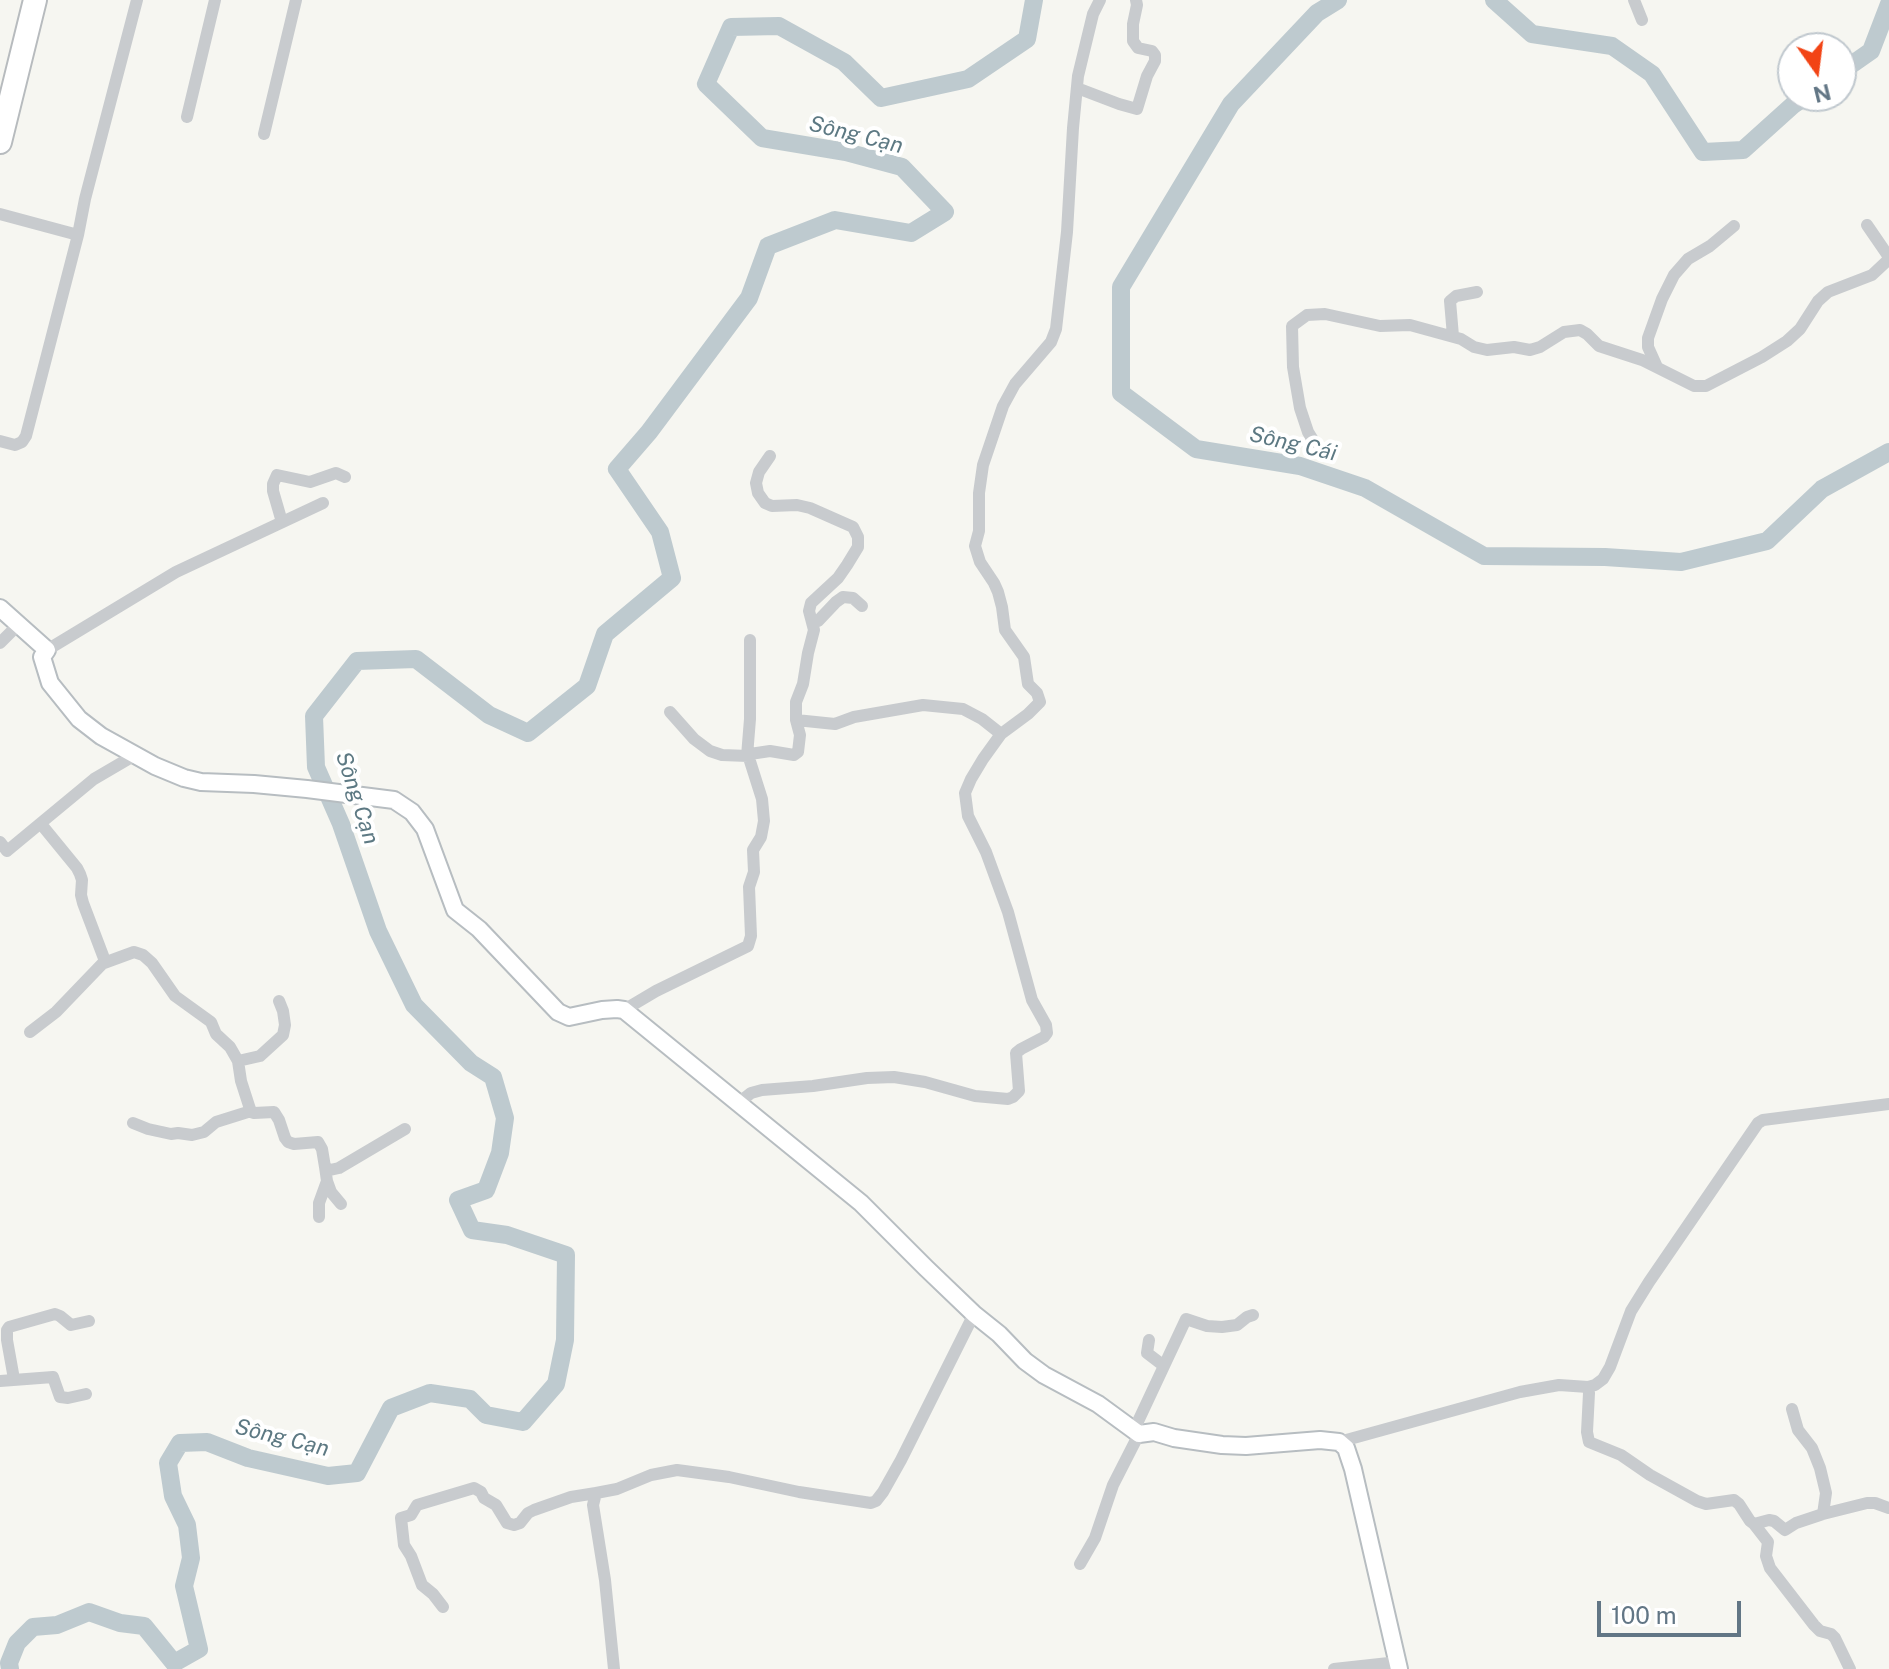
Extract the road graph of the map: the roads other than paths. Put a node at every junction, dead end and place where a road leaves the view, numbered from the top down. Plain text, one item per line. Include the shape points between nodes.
1 (20, 0) edge
2 (35, 0) edge
3 (137, 0) edge
4 (215, 0) edge
5 (296, 0) edge
6 (1100, 0) edge
7 (1136, 0) edge
8 (1634, 0) edge
9 (1642, 20) dead end
10 (0, 87) edge
11 (1077, 88) junction
12 (187, 117) dead end
13 (264, 134) dead end
14 (0, 142) edge
15 (0, 214) edge
16 (1867, 225) dead end
17 (1734, 226) dead end
18 (78, 235) junction
19 (1889, 258) edge
20 (1477, 292) dead end
21 (1453, 336) junction
22 (1658, 368) junction
23 (0, 441) edge
24 (1316, 445) dead end
25 (770, 456) dead end
26 (345, 477) dead end
27 (323, 503) dead end
28 (282, 522) junction
29 (862, 606) dead end
30 (0, 608) edge
31 (813, 623) junction
32 (19, 624) junction
33 (750, 640) dead end
34 (0, 643) edge
35 (47, 650) junction
36 (670, 712) dead end
37 (796, 720) junction
38 (1001, 734) junction
39 (135, 755) junction
40 (748, 756) junction
41 (41, 824) junction
42 (0, 842) edge
43 (104, 963) junction
44 (279, 1001) dead end
45 (624, 1010) junction
46 (30, 1032) dead end
47 (238, 1061) junction
48 (737, 1104) junction
49 (1889, 1104) edge
50 (251, 1111) junction
51 (133, 1123) dead end
52 (405, 1129) dead end
53 (325, 1167) junction
54 (327, 1181) junction
55 (341, 1204) dead end
56 (319, 1217) dead end
57 (974, 1314) junction
58 (1253, 1315) dead end
59 (89, 1321) dead end
60 (1149, 1340) dead end
61 (1164, 1366) junction
62 (7, 1380) edge
63 (1588, 1387) junction
64 (86, 1394) dead end
65 (1792, 1409) dead end
66 (1136, 1432) junction
67 (1339, 1442) junction
68 (596, 1493) junction
69 (1889, 1508) edge
70 (1823, 1514) junction
71 (1754, 1524) junction
72 (1080, 1564) dead end
73 (443, 1607) dead end
74 (1399, 1666) edge
75 (614, 1669) edge
76 (1334, 1669) edge
77 (1850, 1669) edge

1 - 10 highway
2 - 14 highway
3 - 18 street
4 - 12 street
5 - 13 street
6 - 11 street
7 - 11 street via 1133,41 1155,55 1137,109
8 - 9 street
11 - 38 street via 1056,329 1003,406 979,493 975,550 994,583 1005,630 1024,657 1028,684 1040,699
15 - 18 street
16 - 19 street
17 - 22 street via 1674,275 1648,338
18 - 23 street via 26,436 15,445
19 - 22 street via 1872,275 1828,292 1787,341 1714,383 1694,386
20 - 21 street via 1450,301
21 - 22 street via 1481,349 1530,350 1564,332 1580,330 1599,346
21 - 24 street via 1325,314 1307,315 1294,324 1293,367 1300,408
25 - 31 street via 756,483 765,503 810,508 857,533 858,547 847,565 811,603
26 - 28 street via 336,473 310,482 277,475 273,491
27 - 28 street
28 - 35 street via 176,572
29 - 31 street via 843,597
30 - 32 street
31 - 37 street
32 - 34 street
32 - 35 street
33 - 40 street
35 - 39 street via 42,657 50,683 68,706 101,736
36 - 40 street via 710,751
37 - 38 street via 835,724 934,706 963,709
37 - 40 street via 798,752
38 - 48 street via 965,793 968,816 986,852 1032,1000 1047,1029 1044,1037 1016,1053 1017,1094 1008,1099 975,1096 894,1077 762,1090
39 - 41 street via 94,779
39 - 45 street via 201,782 394,800 425,829 455,910 558,1012 569,1017
40 - 45 street via 764,821 753,850 748,946
41 - 42 street via 7,851
41 - 43 street via 80,874 83,903
43 - 46 street
43 - 47 street via 134,952 143,955 175,996 211,1022
44 - 47 street via 283,1035 260,1056
45 - 48 street
47 - 50 street
48 - 57 street via 861,1203
49 - 63 street via 1758,1123 1631,1311 1603,1379
50 - 51 street via 192,1135
50 - 53 street via 274,1112 288,1142 318,1142
52 - 53 street via 339,1168
53 - 54 street
54 - 55 street
54 - 56 street
57 - 66 street via 1044,1375
57 - 68 street via 876,1501 677,1470
58 - 61 street via 1222,1327 1186,1319
59 - 62 street via 71,1325 55,1314 9,1327
60 - 61 street via 1147,1353
61 - 66 street
62 - 64 street via 53,1377 60,1397
63 - 67 street via 1559,1385 1520,1392
63 - 71 street via 1589,1442 1697,1501 1734,1500
65 - 70 street via 1820,1468 1826,1493
66 - 67 street via 1234,1445
66 - 72 street
67 - 74 street via 1353,1469
68 - 73 street via 534,1510 514,1525 474,1488 417,1505 401,1518 404,1545 422,1585
68 - 75 street via 593,1505
69 - 70 street via 1867,1503
70 - 71 street via 1785,1530 1769,1520
71 - 77 street via 1768,1542 1770,1568 1814,1625 1835,1638
74 - 76 street

